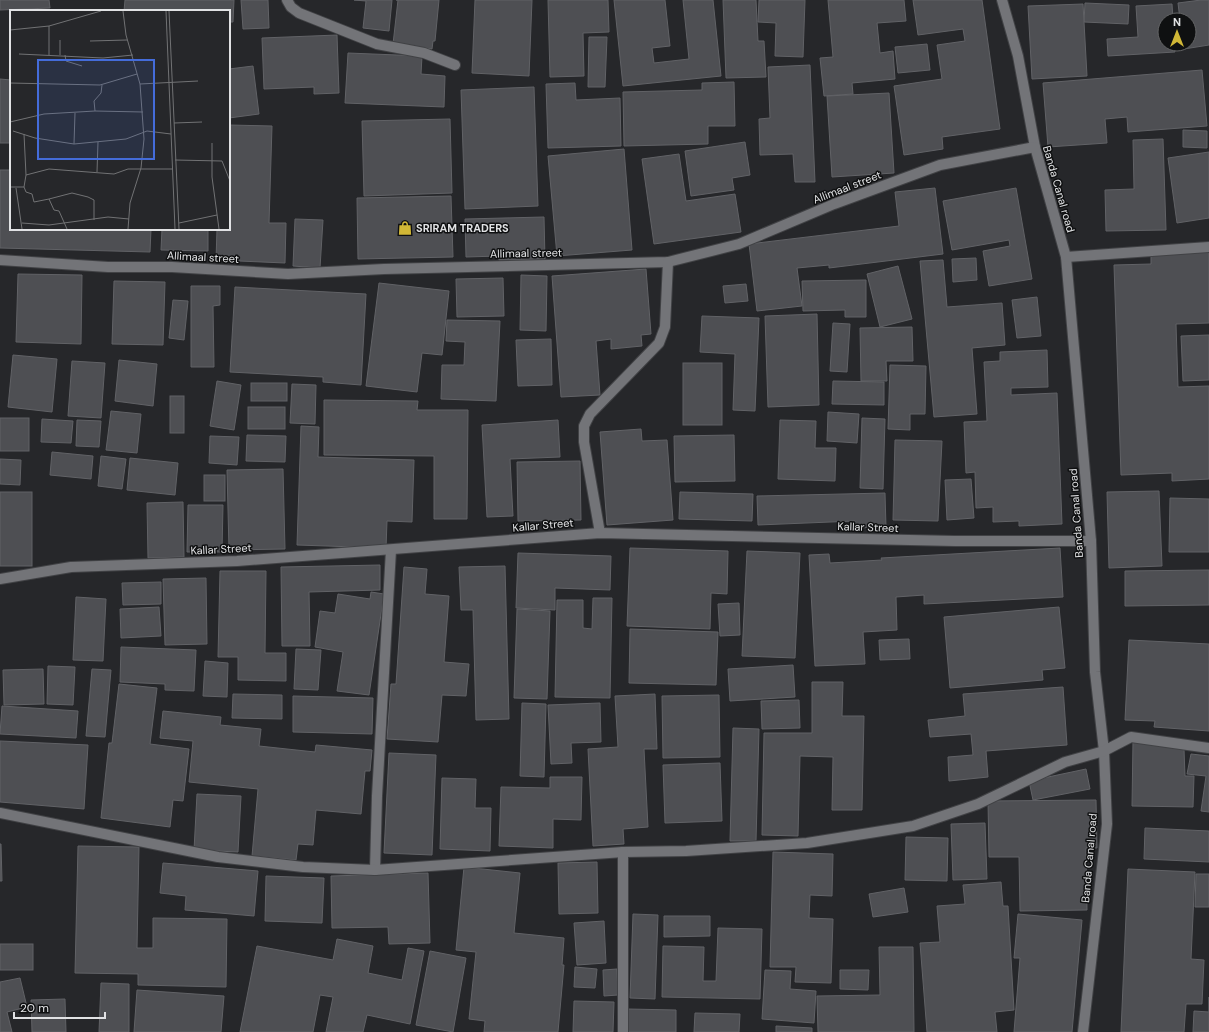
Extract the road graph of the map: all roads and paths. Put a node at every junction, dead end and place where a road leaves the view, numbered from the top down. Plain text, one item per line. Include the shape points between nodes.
1 (287, 0) edge
2 (1002, 0) edge
3 (455, 65) dead end
4 (1035, 147) junction
5 (1209, 247) edge
6 (1066, 257) junction
7 (0, 260) edge
8 (668, 262) junction
9 (600, 532) junction
10 (1091, 541) junction
11 (390, 550) junction
12 (0, 579) edge
13 (1209, 748) edge
14 (1104, 751) junction
15 (0, 813) edge
16 (623, 852) junction
17 (375, 870) junction
18 (623, 1032) edge
19 (1083, 1032) edge

1 - 3 street via 299,13 377,44 424,53
2 - 4 street, Banda Canal road via 1018,56
4 - 6 street, Banda Canal road
4 - 8 street, Allimaal street via 940,165 834,204 739,244
5 - 6 street
6 - 10 street, Banda Canal road
7 - 8 street, Allimaal street via 288,274
8 - 9 street via 665,327 659,342 590,414 584,426 584,442
9 - 10 street, Kallar Street via 955,541
9 - 11 street, Kallar Street
10 - 14 street, Banda Canal road via 1095,672
11 - 12 street, Kallar Street via 237,561 71,567
11 - 17 street
13 - 14 street via 1132,737
14 - 16 street via 1065,762 978,804 913,826 807,843 686,851
14 - 19 street, Banda Canal road via 1106,824
15 - 17 street via 218,857 303,867
16 - 17 street
16 - 18 street

